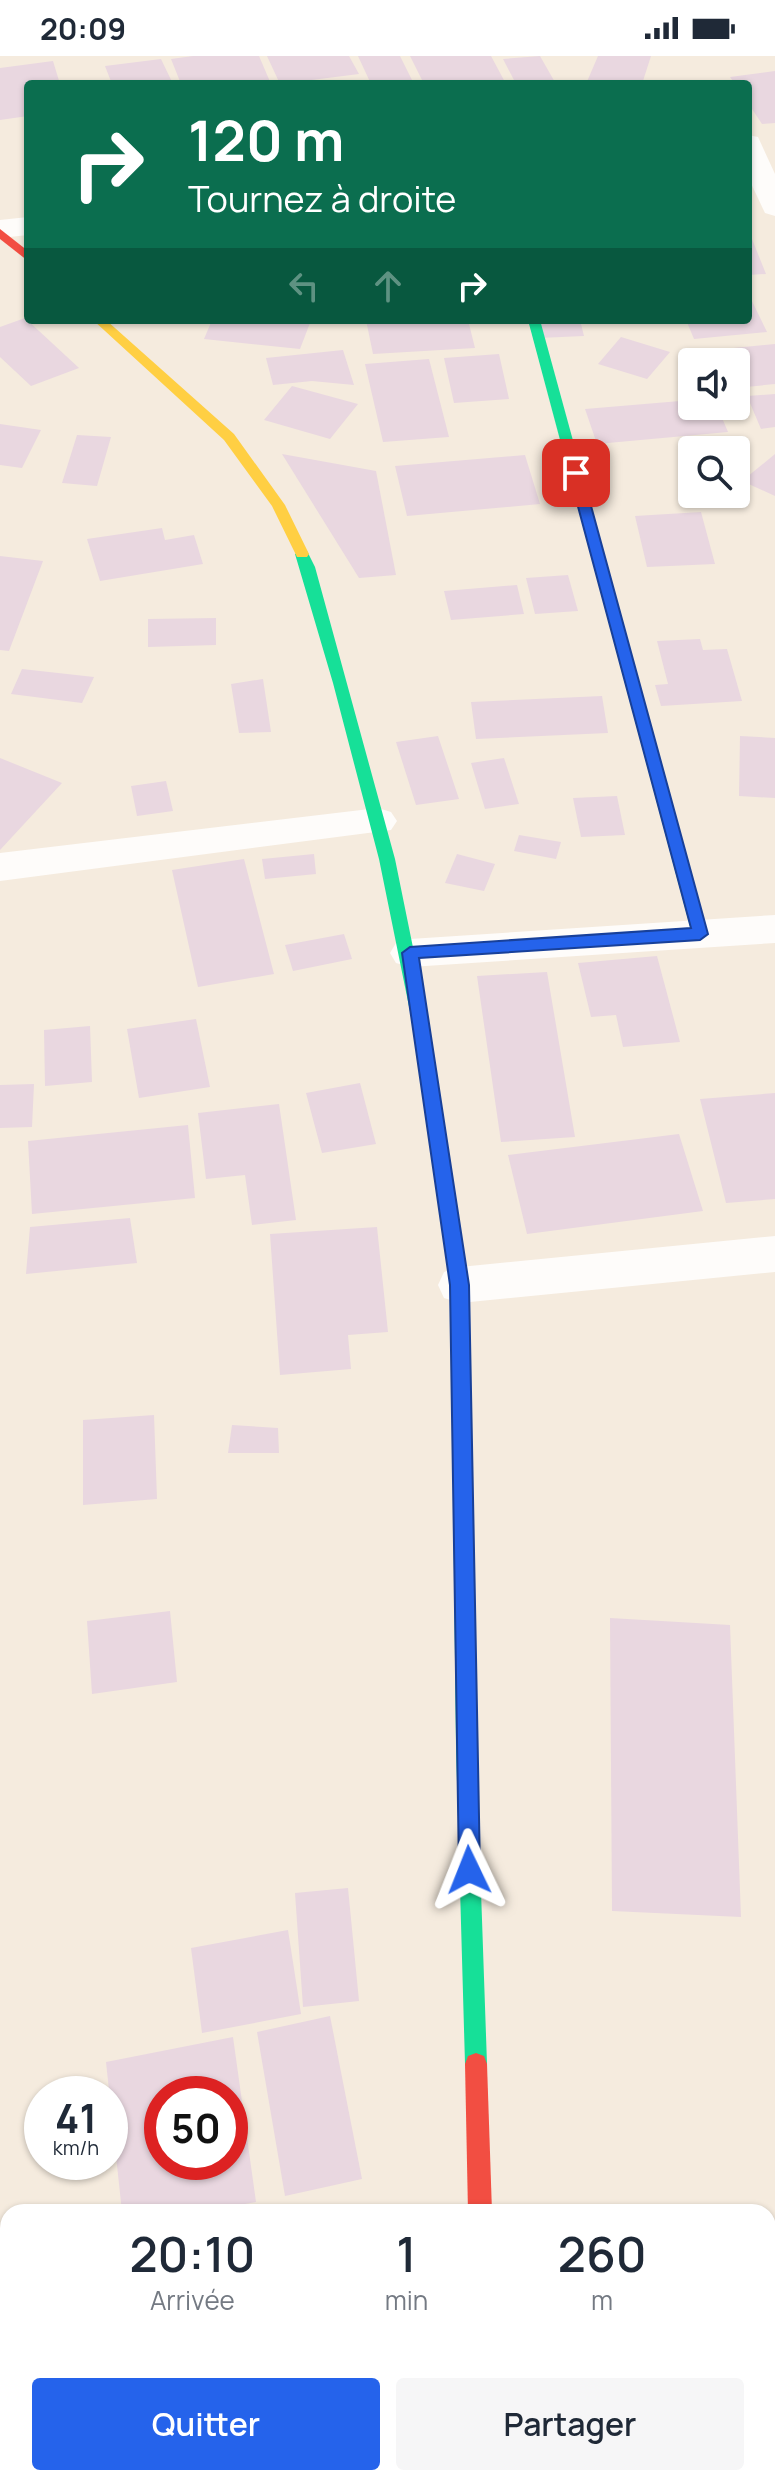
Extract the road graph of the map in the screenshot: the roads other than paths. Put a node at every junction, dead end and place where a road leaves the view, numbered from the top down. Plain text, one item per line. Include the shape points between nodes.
1 (775, 140) edge
2 (752, 143) edge
3 (752, 153) edge
4 (775, 207) edge
5 (24, 227) edge
6 (0, 231) edge
7 (24, 253) edge
8 (103, 324) edge
9 (535, 324) edge
10 (378, 821) junction
11 (0, 867) edge
12 (775, 929) edge
13 (700, 934) junction
14 (410, 953) junction
15 (775, 1254) edge
16 (460, 1285) junction
17 (480, 2204) edge

1 - 2 street
3 - 4 street
5 - 6 street
6 - 7 main road
8 - 10 main road via 229,437 278,505 308,567
9 - 13 main road
10 - 11 street
10 - 14 main road
12 - 13 street
13 - 14 street
14 - 16 main road
15 - 16 street
16 - 17 main road

